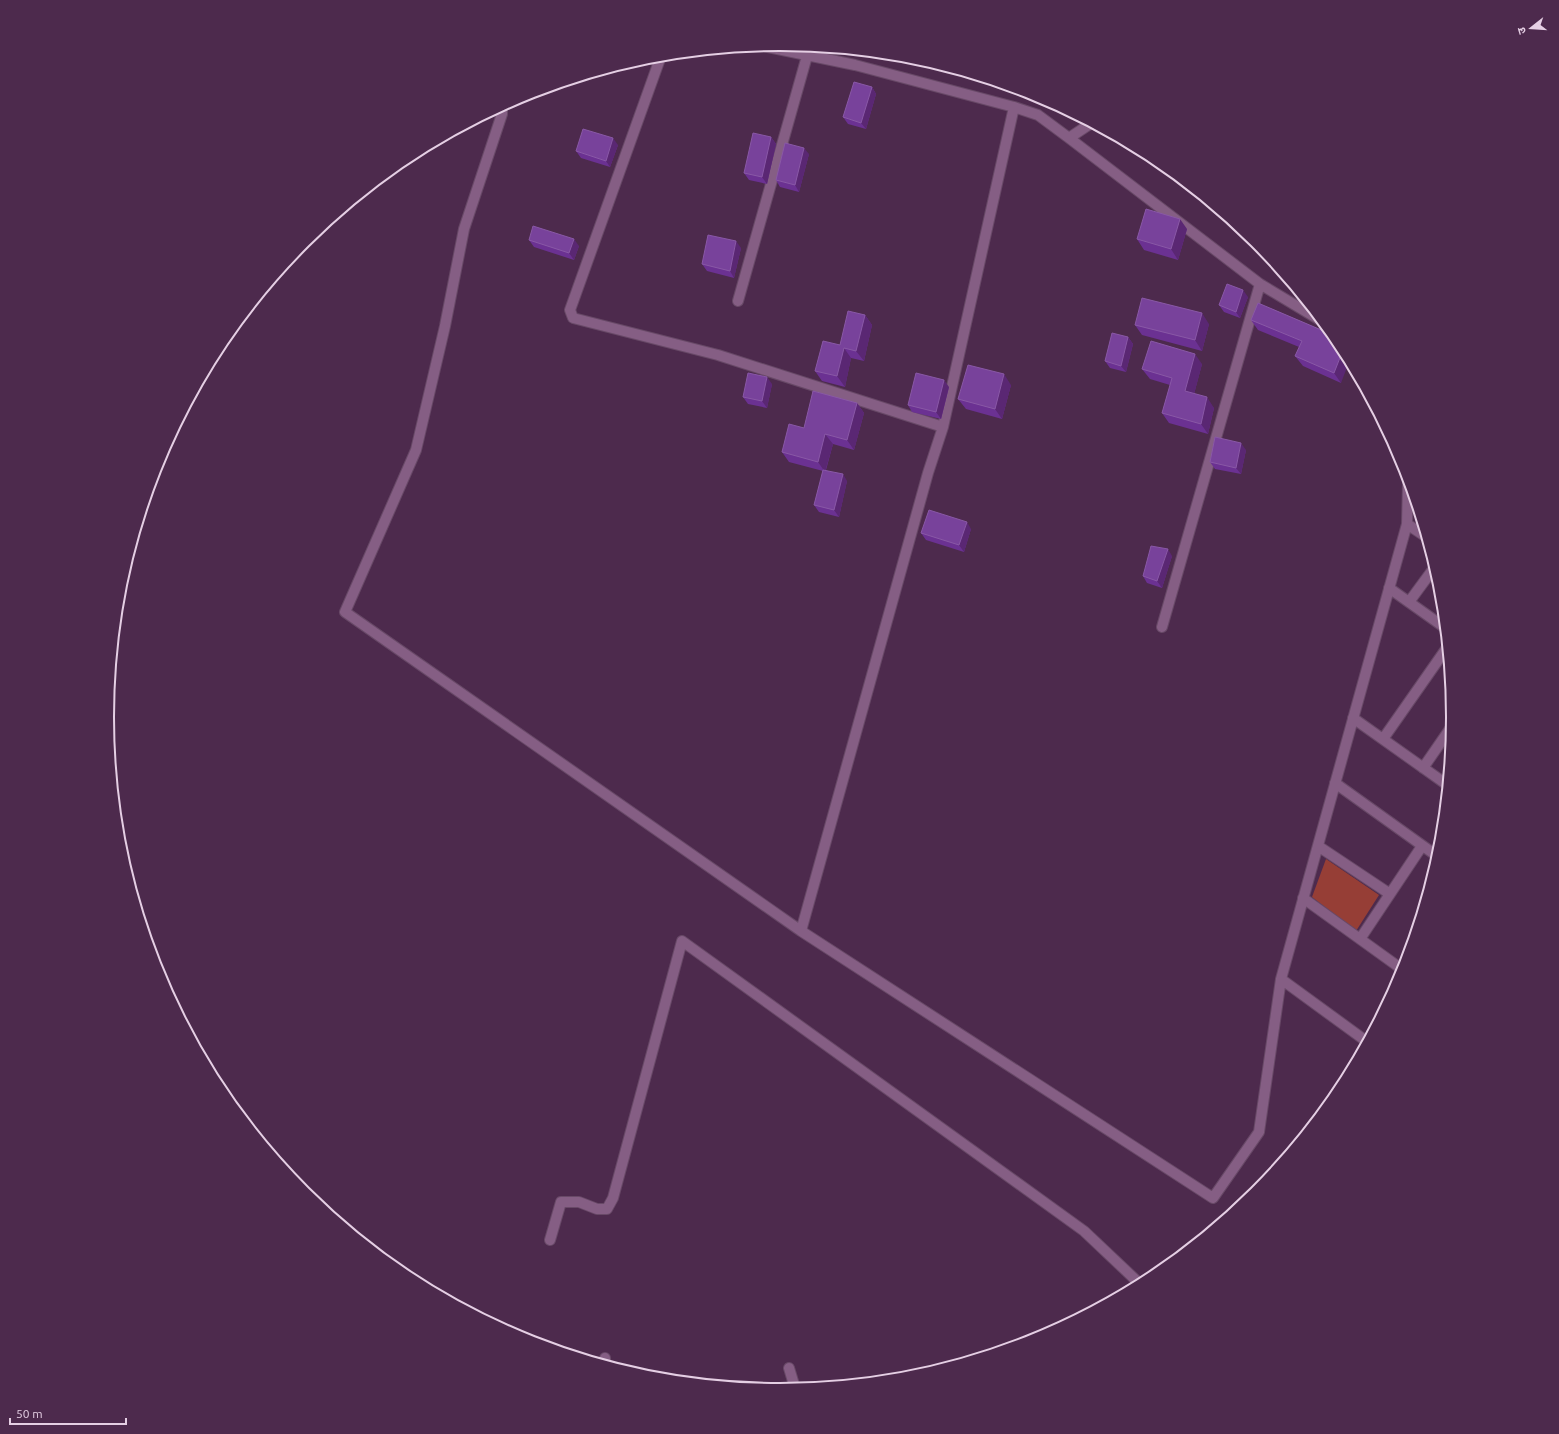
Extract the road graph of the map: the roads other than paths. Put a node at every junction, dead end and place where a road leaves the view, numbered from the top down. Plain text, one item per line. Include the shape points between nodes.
1 (785, 51) edge
2 (807, 56) junction
3 (659, 63) edge
4 (1014, 107) junction
5 (502, 112) edge
6 (1086, 126) edge
7 (1069, 138) junction
8 (1260, 284) junction
9 (738, 301) dead end
10 (1309, 313) edge
11 (943, 427) junction
12 (1408, 497) edge
13 (1407, 524) junction
14 (1419, 532) edge
15 (1430, 574) edge
16 (1389, 588) junction
17 (1409, 602) junction
18 (1439, 623) edge
19 (1162, 627) dead end
20 (1442, 654) edge
21 (1353, 718) junction
22 (1445, 736) edge
23 (1383, 739) junction
24 (1423, 768) junction
25 (1442, 781) edge
26 (1335, 783) junction
27 (1318, 846) junction
28 (1422, 846) junction
29 (1432, 852) edge
30 (1390, 894) junction
31 (1303, 898) junction
32 (801, 931) junction
33 (1360, 939) junction
34 (1397, 966) edge
35 (1281, 979) junction
36 (1362, 1038) edge
37 (550, 1240) dead end
38 (1136, 1280) edge
39 (789, 1368) dead end
40 (793, 1383) edge

1 - 2 street
2 - 4 street via 855,65
2 - 9 street
3 - 11 street via 570,310 573,318 718,355
4 - 7 street via 1038,115
4 - 11 street
5 - 32 street via 464,229 446,326 416,450 345,612
6 - 7 street
7 - 8 street
8 - 10 street
8 - 19 street
11 - 32 street
12 - 13 street
13 - 14 street
13 - 16 street
15 - 17 street
16 - 17 street
16 - 21 street
17 - 18 street
20 - 23 street
21 - 23 street
21 - 26 street
22 - 24 street
23 - 24 street
24 - 25 street
26 - 27 street
26 - 28 street
27 - 30 street
27 - 31 street
28 - 29 street
28 - 30 street
30 - 33 street
31 - 33 street
31 - 35 street
32 - 35 street via 1213,1198 1259,1132
33 - 34 street
35 - 36 street
37 - 38 street via 561,1202 579,1202 597,1209 607,1209 612,1198 682,941 1084,1231
39 - 40 street

